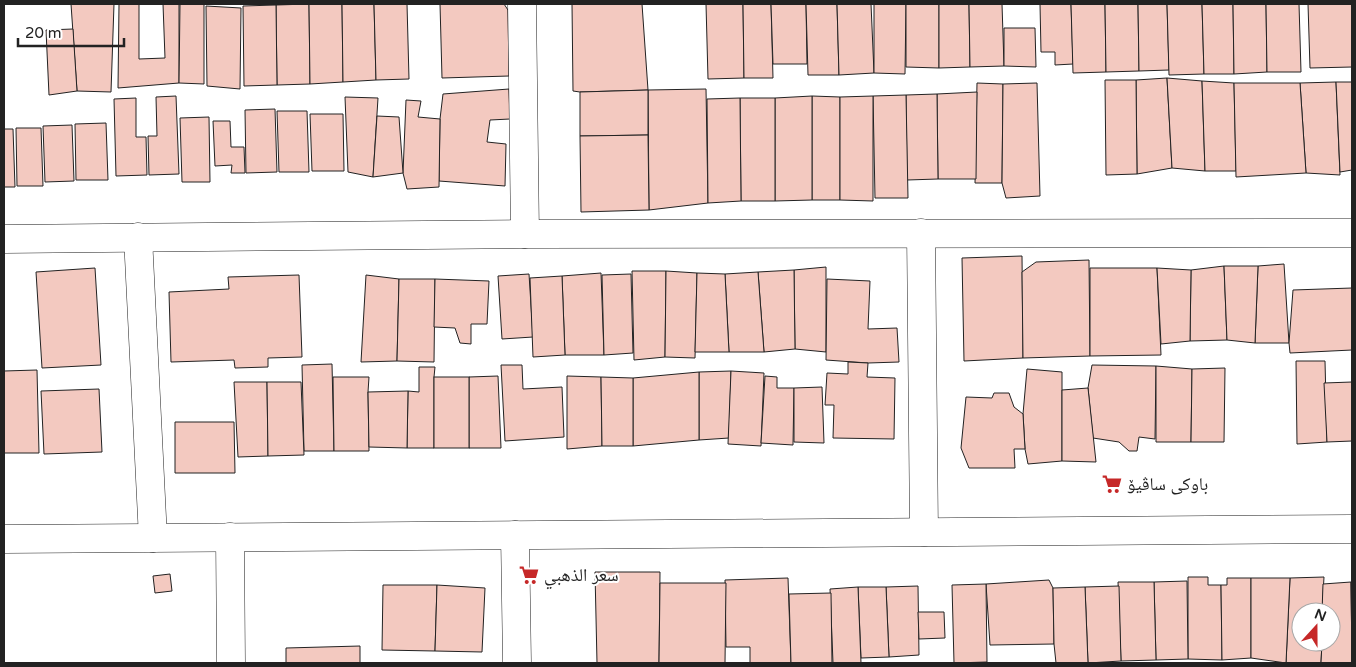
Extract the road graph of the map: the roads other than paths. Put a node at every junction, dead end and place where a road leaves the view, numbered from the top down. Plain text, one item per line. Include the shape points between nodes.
1 (522, 4) edge
2 (921, 233) junction
3 (1352, 233) edge
4 (525, 234) junction
5 (138, 238) junction
6 (4, 239) edge
7 (1352, 529) edge
8 (924, 532) junction
9 (515, 535) junction
10 (230, 537) junction
11 (153, 538) junction
12 (4, 539) edge
13 (232, 663) edge
14 (517, 663) edge

1 - 4 street
2 - 3 street
2 - 4 street
2 - 8 street
4 - 5 street
5 - 6 street
5 - 11 street
7 - 8 street
8 - 9 street
9 - 10 street
9 - 14 street
10 - 11 street
10 - 13 street
11 - 12 street

